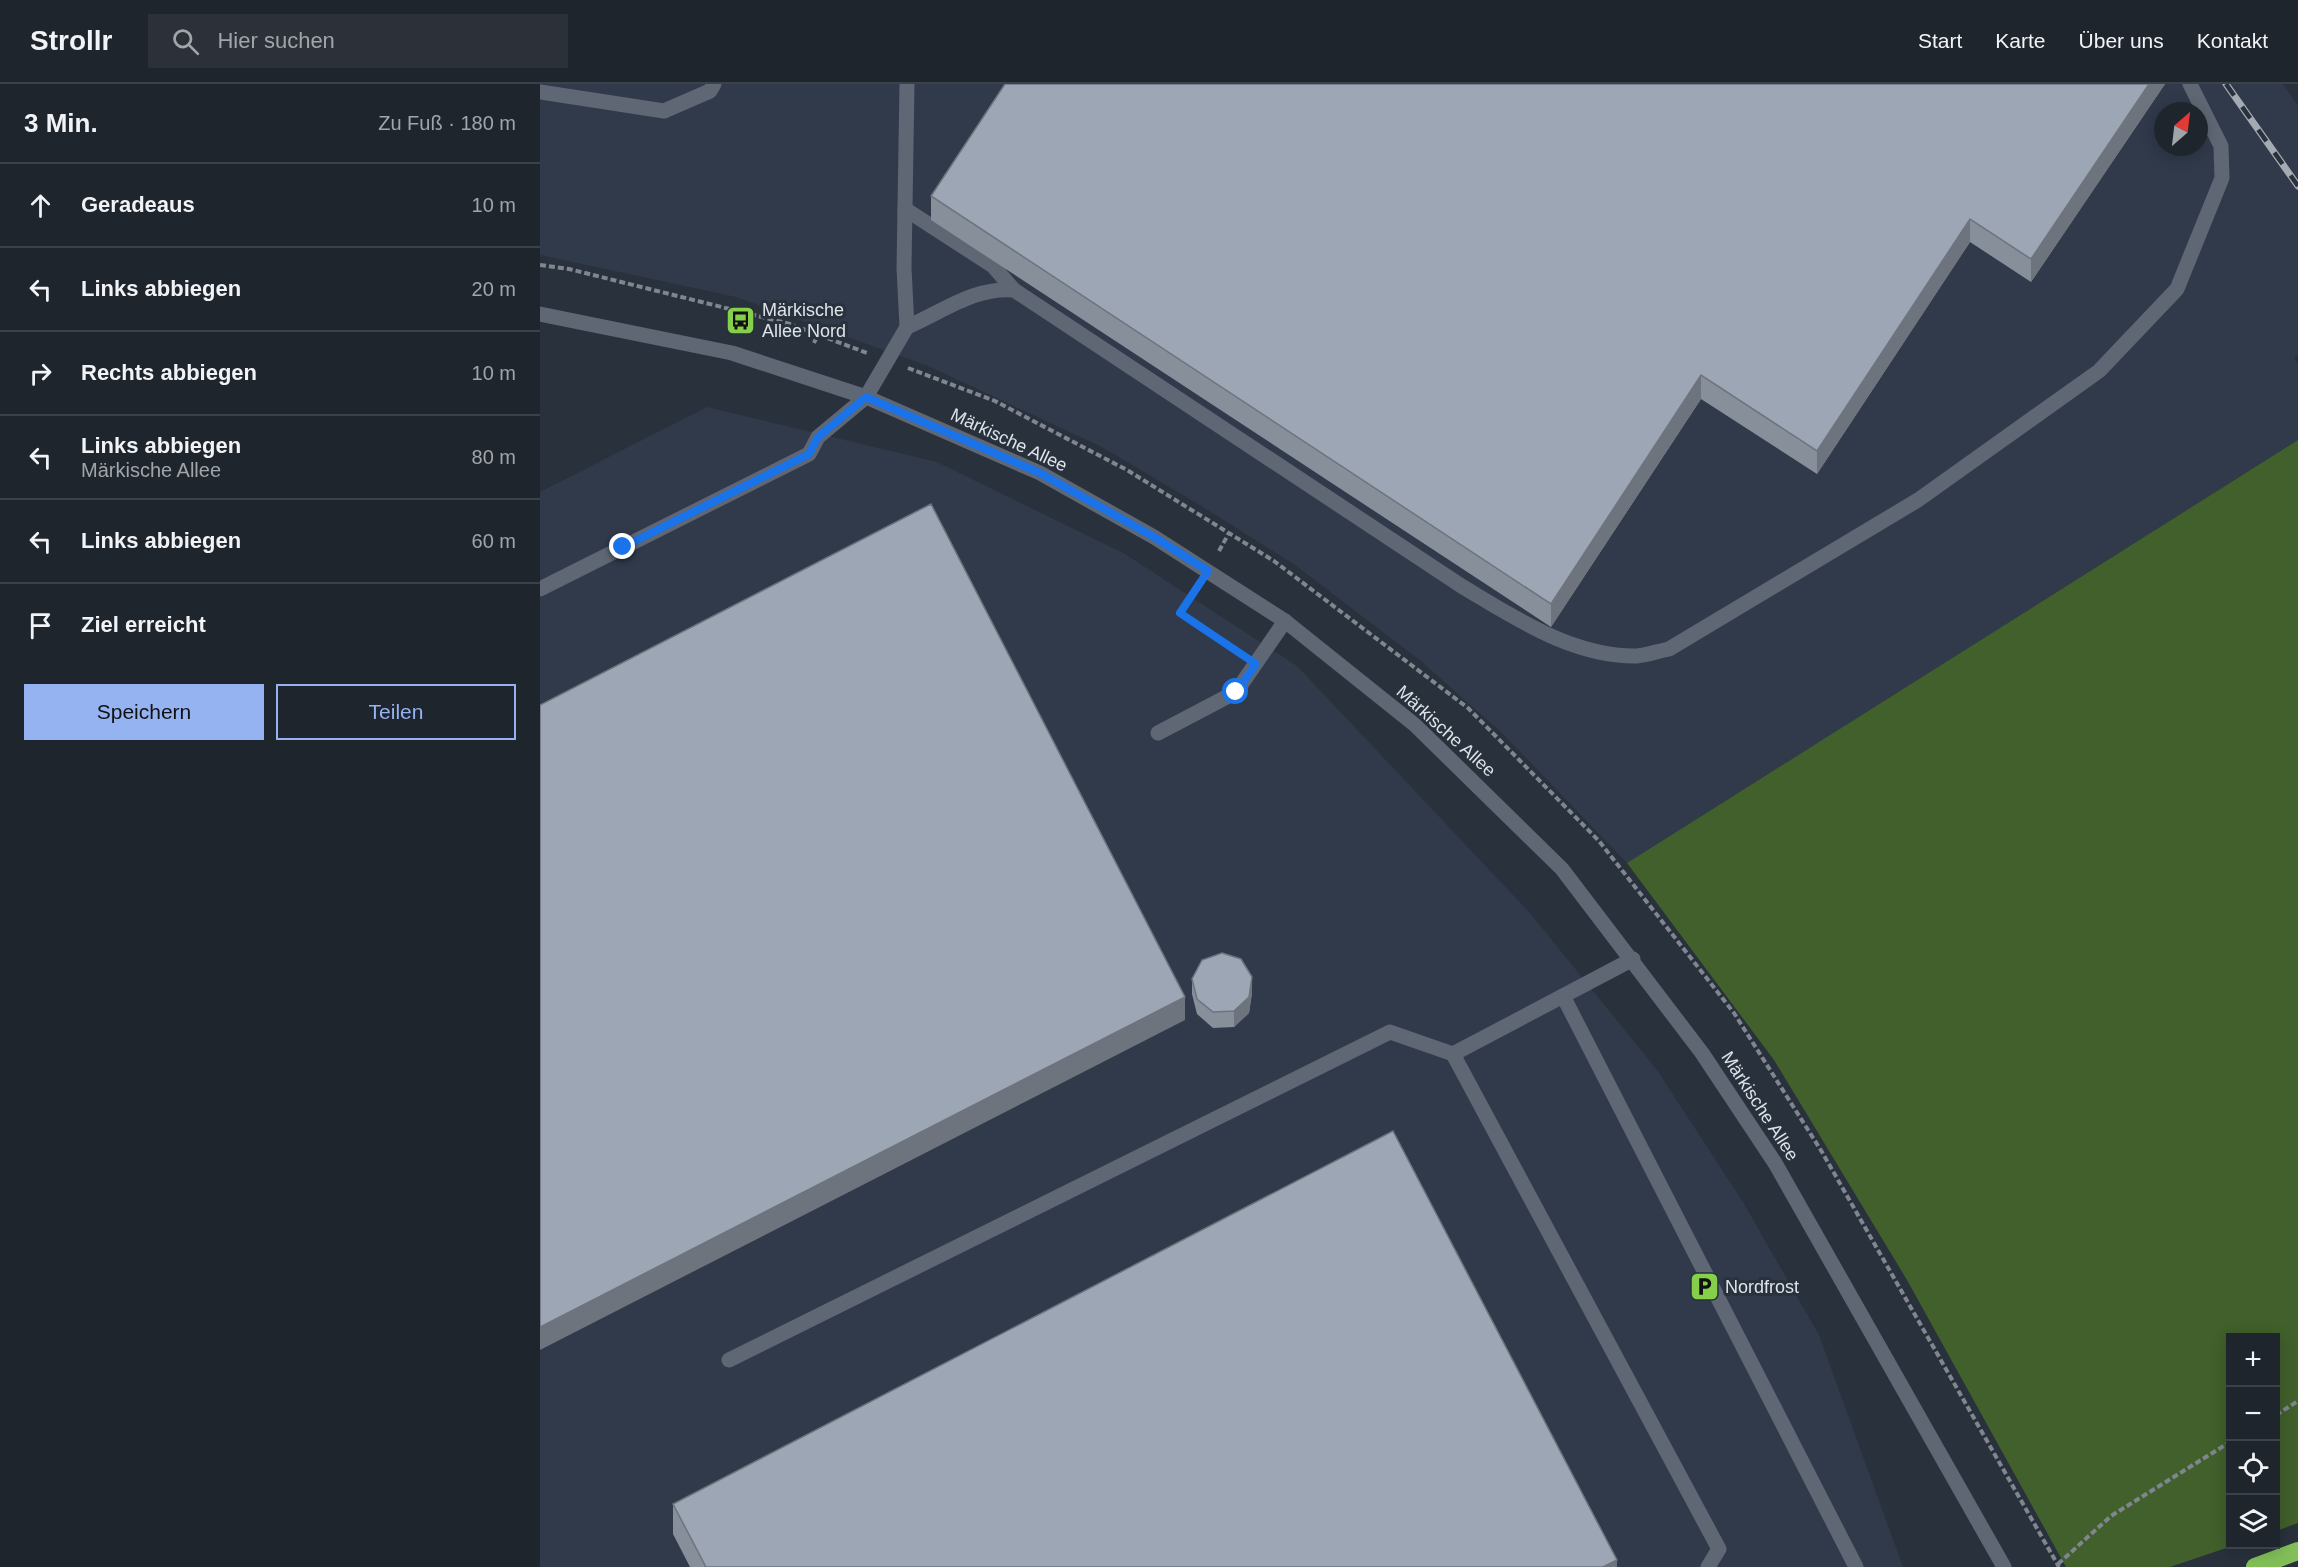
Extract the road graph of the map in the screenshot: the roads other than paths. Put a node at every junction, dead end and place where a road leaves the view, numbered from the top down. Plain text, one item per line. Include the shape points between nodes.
1 (714, 84) edge
2 (907, 84) edge
3 (2190, 84) edge
4 (540, 92) edge
5 (905, 209) junction
6 (1014, 290) junction
7 (540, 314) edge
8 (907, 327) junction
9 (866, 397) junction
10 (540, 589) edge
11 (1286, 621) junction
12 (1158, 733) dead end
13 (1633, 959) junction
14 (1563, 996) junction
15 (1453, 1054) junction
16 (729, 1360) dead end
17 (2298, 1551) edge
18 (1708, 1567) edge
19 (1856, 1567) edge
20 (2004, 1567) edge
21 (2255, 1567) edge

1 - 4 street via 710,91 664,111
2 - 5 street
3 - 6 street via 2221,146 2223,178 2177,289 2099,371 1918,500 1669,649 1640,656 1613,655 1533,629 1463,587
5 - 6 street via 993,266
5 - 8 street
6 - 8 street via 993,288 972,295
7 - 9 street, Märkische Allee via 732,353
8 - 9 street
9 - 10 street via 818,437 809,454
9 - 11 street, Märkische Allee via 1040,473 1154,537
11 - 12 street via 1236,692
11 - 13 street, Märkische Allee via 1450,756 1562,869
13 - 14 street
13 - 20 street, Märkische Allee via 1775,1162
14 - 15 street
14 - 19 street
15 - 16 street via 1390,1032
15 - 18 street via 1719,1549
17 - 21 highway

